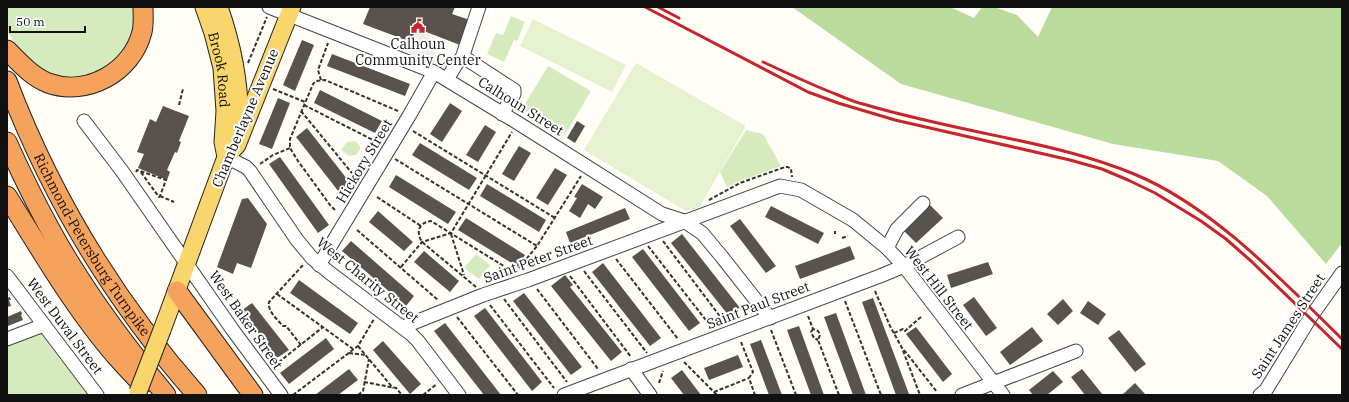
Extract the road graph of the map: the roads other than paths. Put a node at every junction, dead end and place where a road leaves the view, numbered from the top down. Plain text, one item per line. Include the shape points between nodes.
1 (143, 7) edge
2 (204, 7) edge
3 (219, 7) edge
4 (479, 7) edge
5 (291, 11) edge
6 (268, 13) edge
7 (7, 50) edge
8 (462, 58) junction
9 (434, 72) junction
10 (447, 79) junction
11 (7, 81) edge
12 (502, 114) junction
13 (84, 121) dead end
14 (7, 142) edge
15 (231, 151) junction
16 (7, 196) edge
17 (923, 203) dead end
18 (684, 221) junction
19 (958, 237) dead end
20 (887, 248) junction
21 (186, 264) junction
22 (319, 265) junction
23 (904, 266) junction
24 (1342, 273) edge
25 (7, 276) edge
26 (176, 291) junction
27 (771, 324) junction
28 (44, 325) junction
29 (403, 326) junction
30 (7, 339) edge
31 (1076, 351) dead end
32 (632, 364) junction
33 (993, 383) junction
34 (562, 388) edge
35 (97, 395) edge
36 (136, 395) edge
37 (152, 395) edge
38 (166, 395) edge
39 (198, 395) edge
40 (253, 395) edge
41 (281, 395) edge
42 (459, 395) edge
43 (650, 395) edge
44 (962, 395) edge
45 (1003, 395) edge
46 (1260, 395) edge

1 - 7 highway via 142,31 137,44 118,70 98,82 79,87 48,83 26,69
2 - 15 main road, Brook Road via 222,68 226,111 223,142
3 - 15 main road, Brook Road via 238,78 239,111
4 - 8 street
5 - 6 street, Calhoun Street
5 - 9 street, Calhoun Street
5 - 15 main road, Chamberlayne Avenue
8 - 10 street
8 - 12 street via 514,90
9 - 10 street, Calhoun Street
9 - 22 street, Hickory Street
10 - 12 street, Calhoun Street
11 - 39 highway, Richmond-Petersburg Turnpike via 37,155 89,249 140,325
12 - 18 street, Calhoun Street via 662,214
13 - 21 street, West Baker Street
14 - 38 highway, Richmond-Petersburg Turnpike via 50,229 69,261 114,328
15 - 21 main road, Chamberlayne Avenue
15 - 22 street, West Charity Street via 250,171 297,240
16 - 37 highway via 77,305 115,355
17 - 20 street via 898,229
18 - 20 street, West Hill Street via 780,186 801,190 853,220
18 - 27 street, Calhoun Street via 702,232
18 - 29 street, Saint Peter Street
19 - 23 street, Saint Paul Street
20 - 23 street, West Hill Street
21 - 26 main road, Chamberlayne Avenue
21 - 41 street, West Baker Street
22 - 29 street, West Charity Street
23 - 27 street, Saint Paul Street
23 - 33 street, West Hill Street
24 - 46 street, Saint James Street via 1310,318 1266,390
25 - 28 street, West Duval Street
26 - 36 main road, Chamberlayne Avenue, bridge
26 - 40 highway
27 - 32 street, Saint Paul Street via 674,353 658,366
28 - 30 street
28 - 35 street, West Duval Street
29 - 42 street, West Charity Street via 418,341
31 - 33 street
32 - 34 street, Saint Paul Street
32 - 43 street
33 - 44 street
33 - 45 street, West Hill Street

